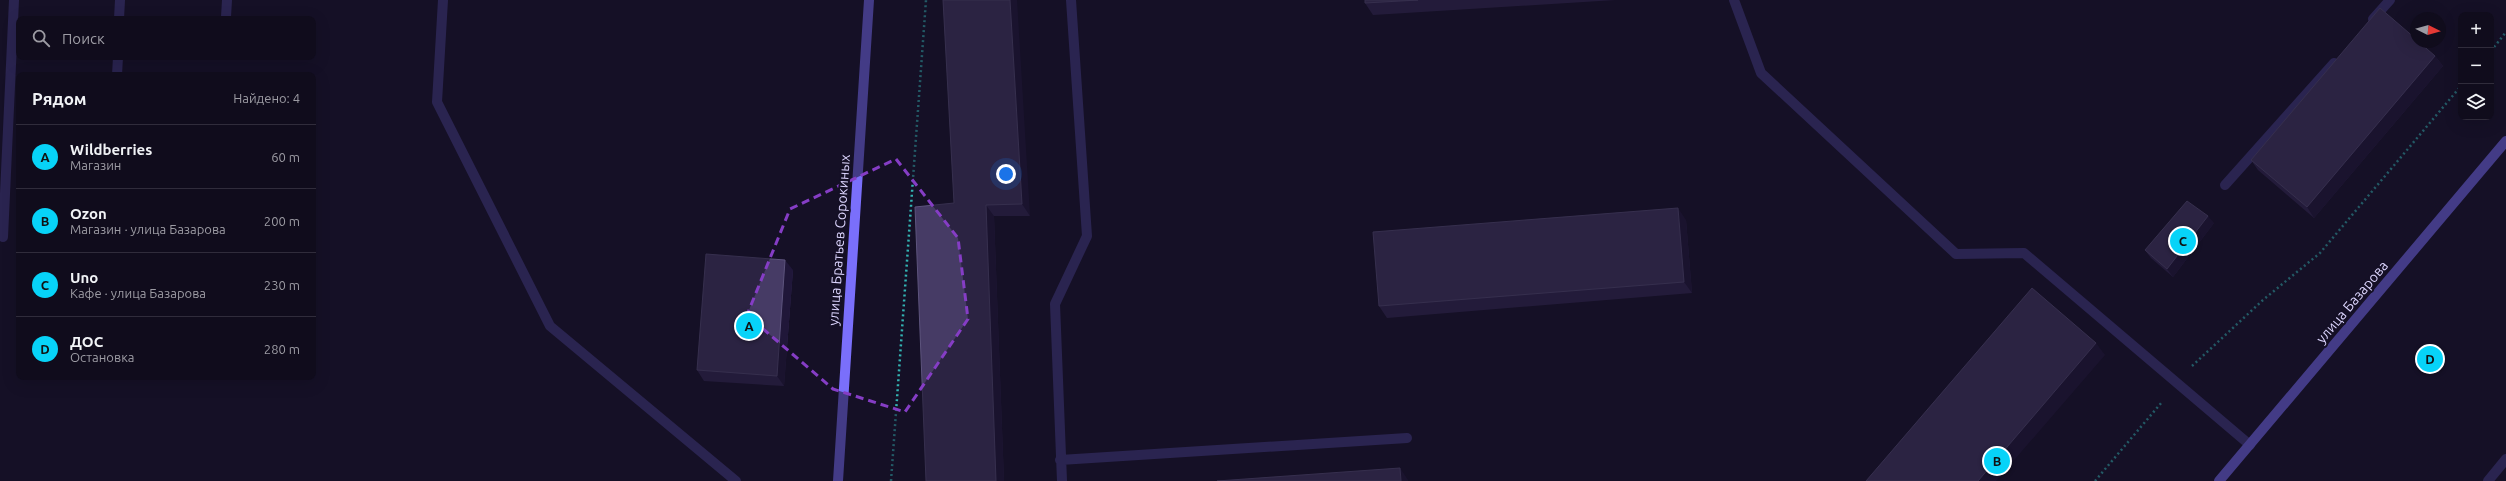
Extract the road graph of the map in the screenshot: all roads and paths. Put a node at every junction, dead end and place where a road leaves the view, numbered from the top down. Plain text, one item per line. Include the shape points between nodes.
1 (14, 0) edge
2 (120, 0) edge
3 (227, 0) edge
4 (442, 0) edge
5 (869, 0) edge
6 (926, 0) edge
7 (1071, 0) edge
8 (1734, 0) edge
9 (2390, 0) edge
10 (119, 16) edge
11 (226, 16) edge
12 (2364, 29) edge
13 (2506, 32) edge
14 (2493, 48) edge
15 (2344, 52) edge
16 (118, 60) edge
17 (117, 72) edge
18 (2458, 90) edge
19 (2506, 141) edge
20 (2225, 186) dead end
21 (3, 236) dead end
22 (2177, 383) junction
23 (1407, 438) dead end
24 (2250, 445) junction
25 (2506, 459) edge
26 (1060, 460) junction
27 (736, 481) edge
28 (838, 481) edge
29 (892, 481) edge
30 (1062, 481) edge
31 (2095, 481) edge
32 (2219, 481) edge
33 (2488, 481) edge

1 - 21 lane
2 - 10 lane
3 - 11 lane
4 - 27 lane via 438,102 550,326
5 - 28 street, улица Братьев Сорокиных
6 - 29 path
7 - 26 lane via 1087,236 1055,304
8 - 22 lane via 1760,73 1956,254 2024,253
9 - 12 lane
13 - 14 path
15 - 20 lane
16 - 17 lane
18 - 22 path via 2320,253 2263,300 2191,366
19 - 24 street, улица Базарова
22 - 24 lane
22 - 31 path
23 - 26 lane
24 - 32 street, улица Базарова
25 - 33 lane
26 - 30 lane

